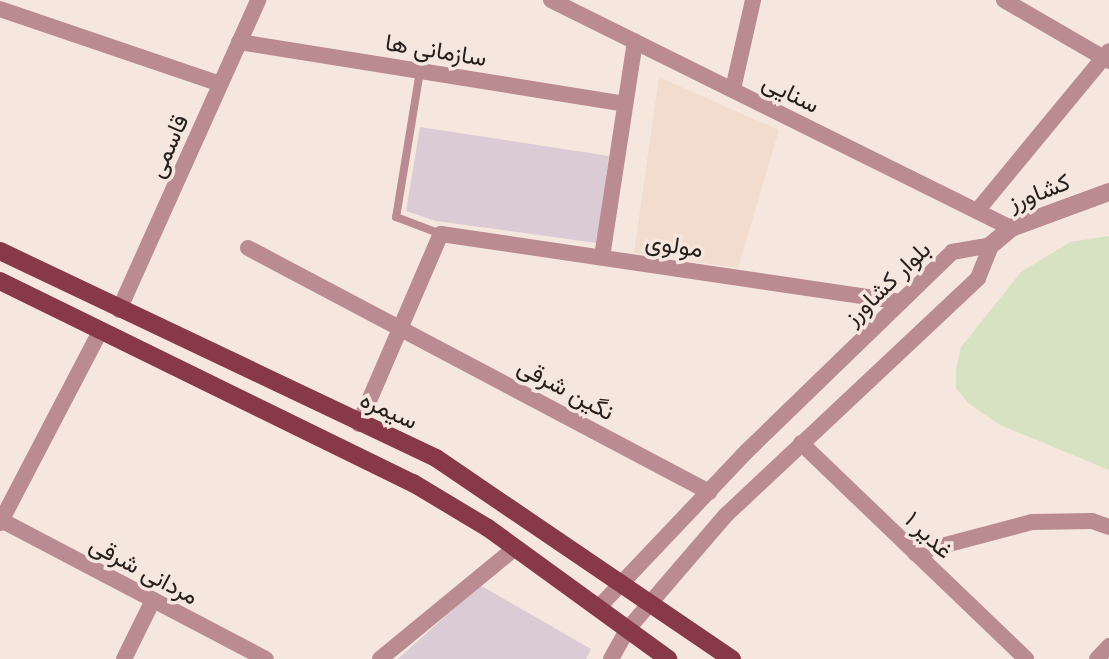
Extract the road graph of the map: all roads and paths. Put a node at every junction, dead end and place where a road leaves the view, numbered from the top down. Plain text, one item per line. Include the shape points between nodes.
1 (258, 0) edge
2 (551, 0) edge
3 (753, 0) edge
4 (1004, 0) edge
5 (0, 9) edge
6 (239, 42) junction
7 (635, 42) junction
8 (1107, 56) edge
9 (420, 71) junction
10 (220, 84) junction
11 (733, 89) junction
12 (625, 104) junction
13 (1109, 192) edge
14 (977, 211) junction
15 (1011, 228) junction
16 (441, 234) junction
17 (991, 246) junction
18 (248, 248) dead end
19 (0, 251) edge
20 (602, 257) junction
21 (0, 281) edge
22 (901, 302) junction
23 (120, 310) junction
24 (402, 326) junction
25 (101, 330) junction
26 (359, 424) junction
27 (801, 443) junction
28 (709, 492) junction
29 (5, 502) edge
30 (1, 522) edge
31 (1109, 527) edge
32 (515, 548) junction
33 (915, 553) junction
34 (622, 583) junction
35 (153, 600) junction
36 (654, 602) junction
37 (598, 608) junction
38 (627, 630) junction
39 (1109, 646) edge
40 (124, 659) edge
41 (266, 659) edge
42 (380, 659) edge
43 (611, 659) edge
44 (668, 659) edge
45 (732, 659) edge
46 (1026, 659) edge
47 (1097, 659) edge

1 - 6 street, قاسمی
2 - 7 street, سنایی
3 - 11 street
4 - 8 street
5 - 10 street
6 - 9 street, سازمانی ها
6 - 10 street, قاسمی
7 - 11 street, سنایی
7 - 12 street
8 - 14 street
9 - 12 street, سازمانی ها
9 - 16 lane via 396,216
10 - 23 street, قاسمی
11 - 14 street, سنایی
12 - 20 street
13 - 15 street, کشاورز
14 - 15 street, سنایی
15 - 17 street, کشاورز
16 - 20 street, مولوی
16 - 24 street
17 - 22 street, بلوار کشاورز via 952,253
17 - 27 street via 978,278
18 - 24 street, نگین شرقی
19 - 23 main road, سیمره
20 - 22 street, مولوی
21 - 25 main road
22 - 28 street, بلوار کشاورز
23 - 26 main road, سیمره
24 - 26 street
24 - 28 street, نگین شرقی
25 - 29 street
25 - 32 main road via 391,471
26 - 34 main road, سیمره via 436,458
27 - 33 street, غدیر ۱
27 - 36 street via 726,515
28 - 34 street, بلوار کشاورز
29 - 30 street
30 - 35 street, مردانی شرقی
31 - 33 street via 1092,521 1032,522
32 - 37 main road
32 - 42 street
33 - 46 street, غدیر ۱
34 - 36 main road, سیمره
34 - 37 street, بلوار کشاورز
35 - 40 street
35 - 41 street, مردانی شرقی
36 - 38 street
36 - 45 main road, سیمره
37 - 38 main road
38 - 43 street
38 - 44 main road
39 - 47 street

